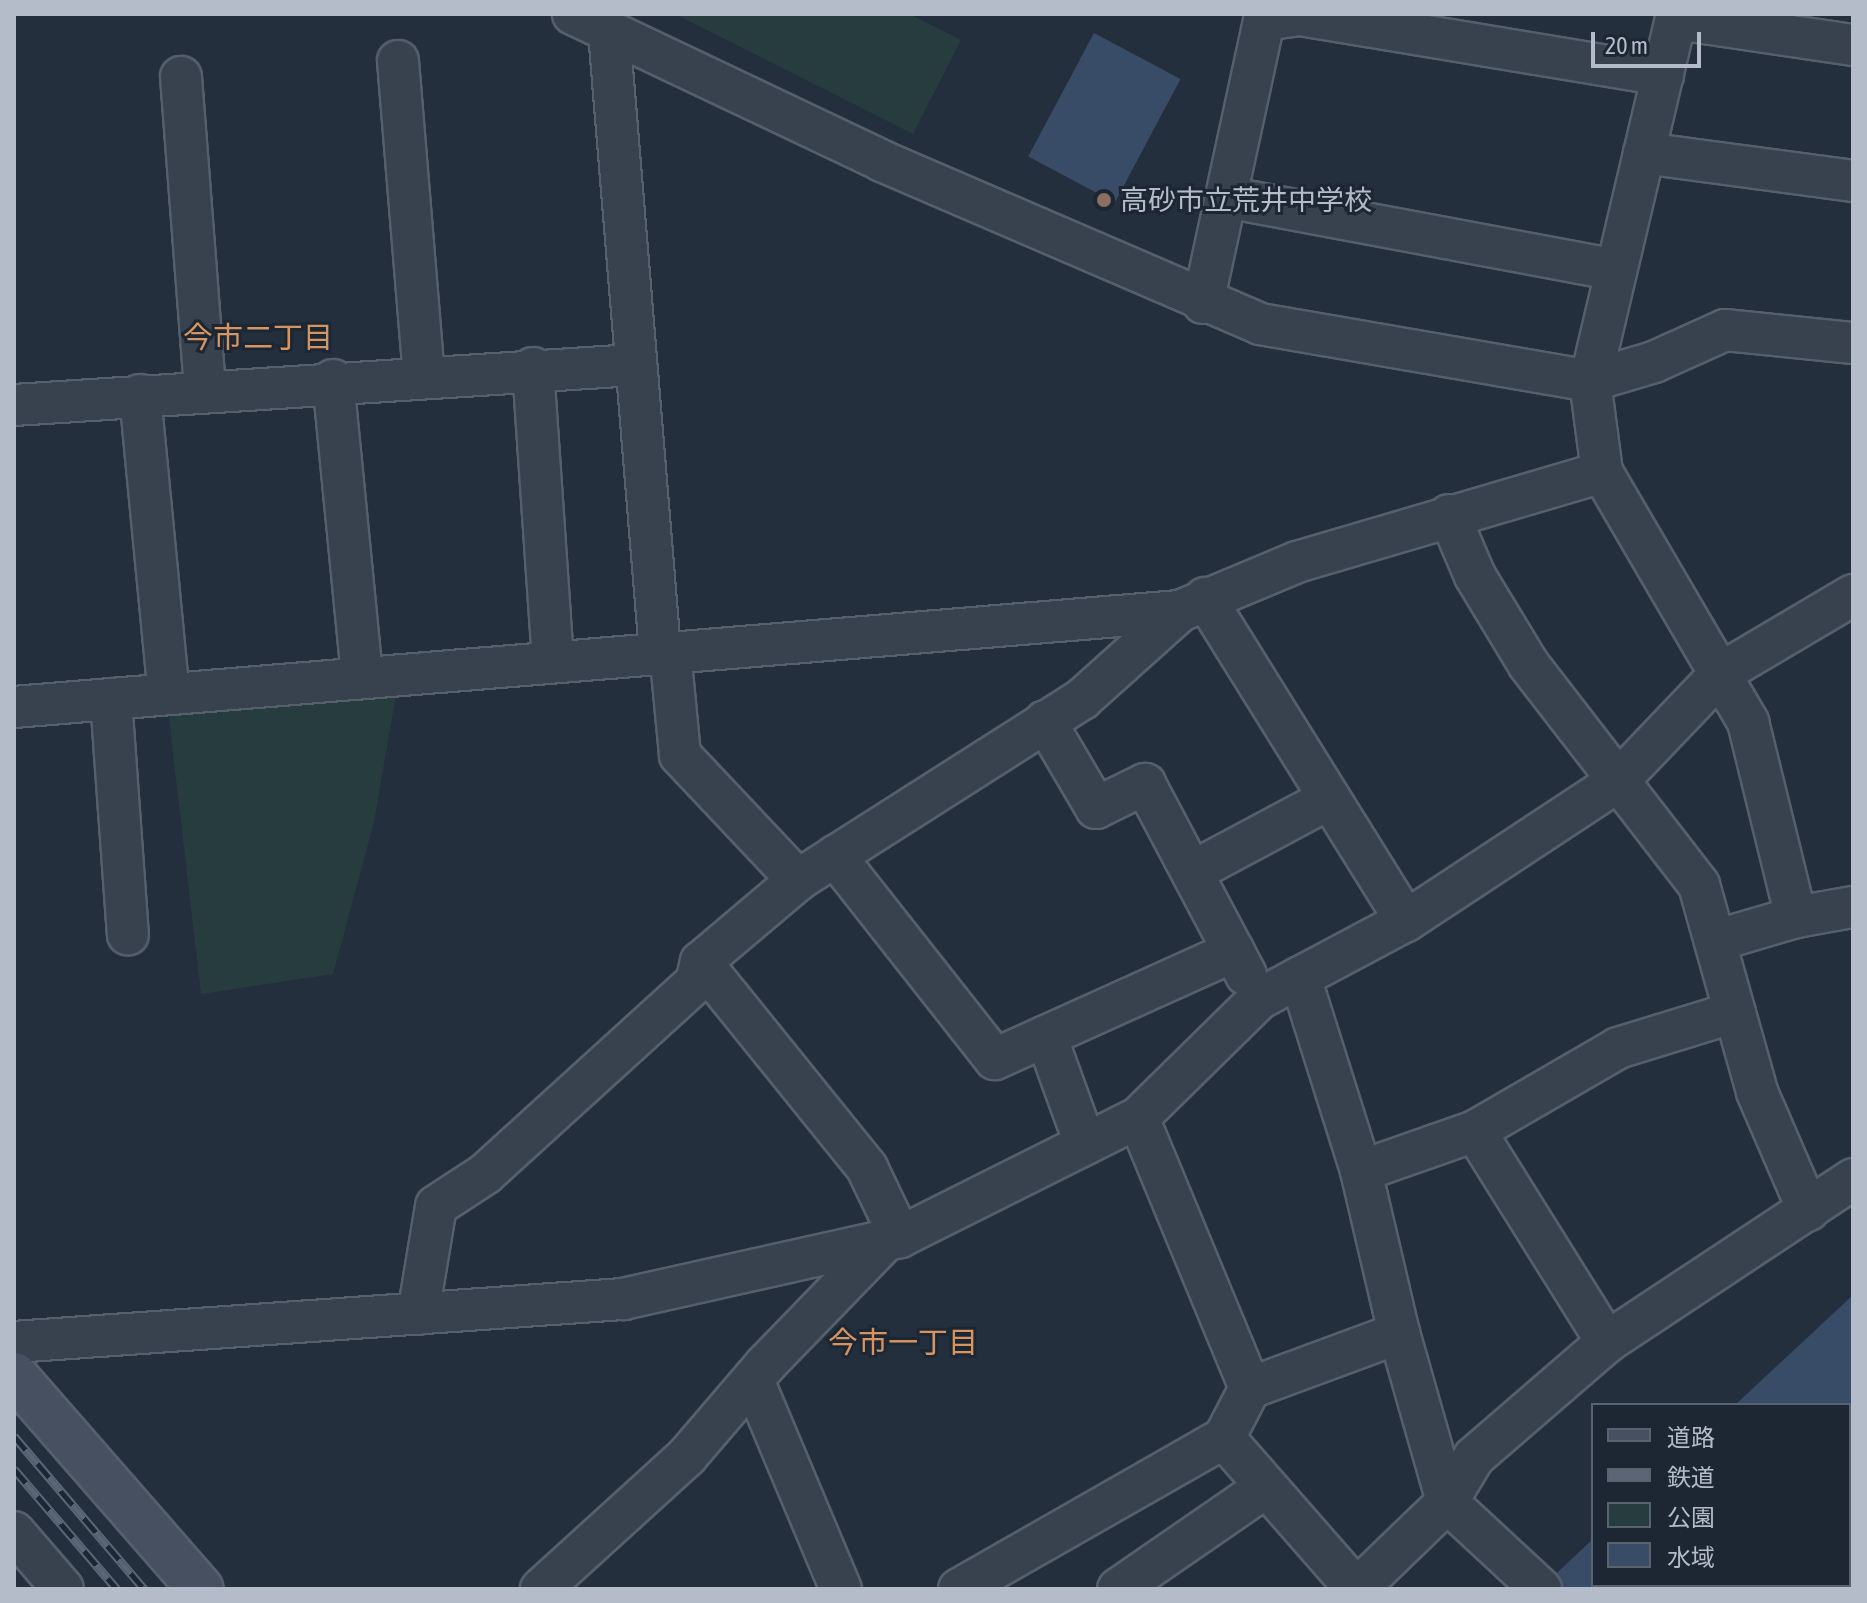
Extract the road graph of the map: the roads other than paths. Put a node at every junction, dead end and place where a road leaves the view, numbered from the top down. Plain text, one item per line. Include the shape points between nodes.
1 (573, 14) edge
2 (1676, 17) edge
3 (609, 32) junction
4 (1853, 45) edge
5 (398, 61) dead end
6 (1663, 75) junction
7 (181, 77) dead end
8 (1644, 153) junction
9 (1853, 181) edge
10 (1226, 197) junction
11 (1616, 270) junction
12 (1203, 303) junction
13 (1853, 343) edge
14 (635, 365) junction
15 (533, 368) junction
16 (424, 375) junction
17 (333, 380) junction
18 (1590, 381) junction
19 (205, 390) junction
20 (140, 395) junction
21 (14, 405) edge
22 (1602, 472) junction
23 (1449, 515) junction
24 (1853, 595) edge
25 (1193, 604) junction
26 (665, 651) junction
27 (553, 660) junction
28 (1721, 673) junction
29 (362, 677) junction
30 (169, 694) junction
31 (111, 699) junction
32 (14, 707) edge
33 (1045, 721) junction
34 (1617, 782) junction
35 (1327, 800) junction
36 (835, 856) junction
37 (1192, 872) junction
38 (798, 880) junction
39 (1853, 907) edge
40 (1796, 917) junction
41 (1406, 921) junction
42 (128, 934) dead end
43 (1718, 940) junction
44 (1234, 951) junction
45 (701, 962) junction
46 (1300, 977) junction
47 (1259, 999) junction
48 (1735, 1012) junction
49 (1046, 1036) junction
50 (1138, 1118) junction
51 (1475, 1131) junction
52 (1085, 1144) junction
53 (1361, 1171) junction
54 (1853, 1179) edge
55 (1808, 1210) junction
56 (893, 1239) junction
57 (418, 1314) junction
58 (1399, 1333) junction
59 (14, 1342) edge
60 (1607, 1342) junction
61 (14, 1375) edge
62 (753, 1380) junction
63 (1250, 1388) junction
64 (1224, 1438) junction
65 (1266, 1487) junction
66 (1447, 1502) junction
67 (14, 1532) edge
68 (1534, 1582) edge
69 (63, 1589) edge
70 (201, 1589) edge
71 (541, 1589) edge
72 (841, 1589) edge
73 (959, 1589) edge
74 (1118, 1589) edge
75 (1356, 1589) edge

1 - 3 street
2 - 4 street
2 - 6 street
3 - 12 street
3 - 14 street
5 - 16 street
6 - 8 street
6 - 10 street via 1300,15 1264,20
7 - 19 street
8 - 9 street
8 - 11 street
10 - 11 street
10 - 12 street
11 - 18 street
12 - 18 street via 1260,324
13 - 18 street via 1725,330 1654,362
14 - 15 street
14 - 26 street
15 - 16 street
15 - 27 street
16 - 17 street
17 - 19 street
17 - 29 street
18 - 22 street
19 - 20 street
20 - 21 street
20 - 30 street
22 - 23 street
22 - 28 street
23 - 25 street via 1297,562
23 - 34 street via 1475,576 1529,665
24 - 28 street
25 - 26 street
25 - 33 street via 1082,699
25 - 35 street
26 - 27 street
26 - 38 street via 680,755
27 - 29 street
28 - 34 street
28 - 40 street via 1748,722
29 - 30 street
30 - 31 street
31 - 32 street
31 - 42 street
33 - 36 street
33 - 37 street via 1096,808 1145,784
34 - 41 street
34 - 43 street via 1699,885
35 - 37 street
35 - 41 street
36 - 38 street
36 - 49 street via 995,1059
37 - 44 street
38 - 45 street
39 - 40 street
40 - 43 street
41 - 46 street
43 - 48 street
44 - 47 street
44 - 49 street
45 - 56 street via 867,1168
45 - 57 street via 696,982 485,1174 436,1206
46 - 47 street
46 - 53 street
47 - 50 street
48 - 51 street via 1618,1048
48 - 55 street via 1757,1092
49 - 52 street
50 - 52 street
50 - 63 street
51 - 53 street
51 - 60 street
52 - 56 street
53 - 58 street
54 - 55 street
55 - 60 street
56 - 57 street via 623,1299
56 - 62 street
57 - 59 street
58 - 63 street
58 - 66 street
60 - 66 street via 1474,1457
61 - 70 street
62 - 71 street via 687,1456
62 - 72 street
63 - 64 street
64 - 65 street
64 - 73 street
65 - 74 street
65 - 75 street
66 - 68 street
66 - 75 street
67 - 69 street

